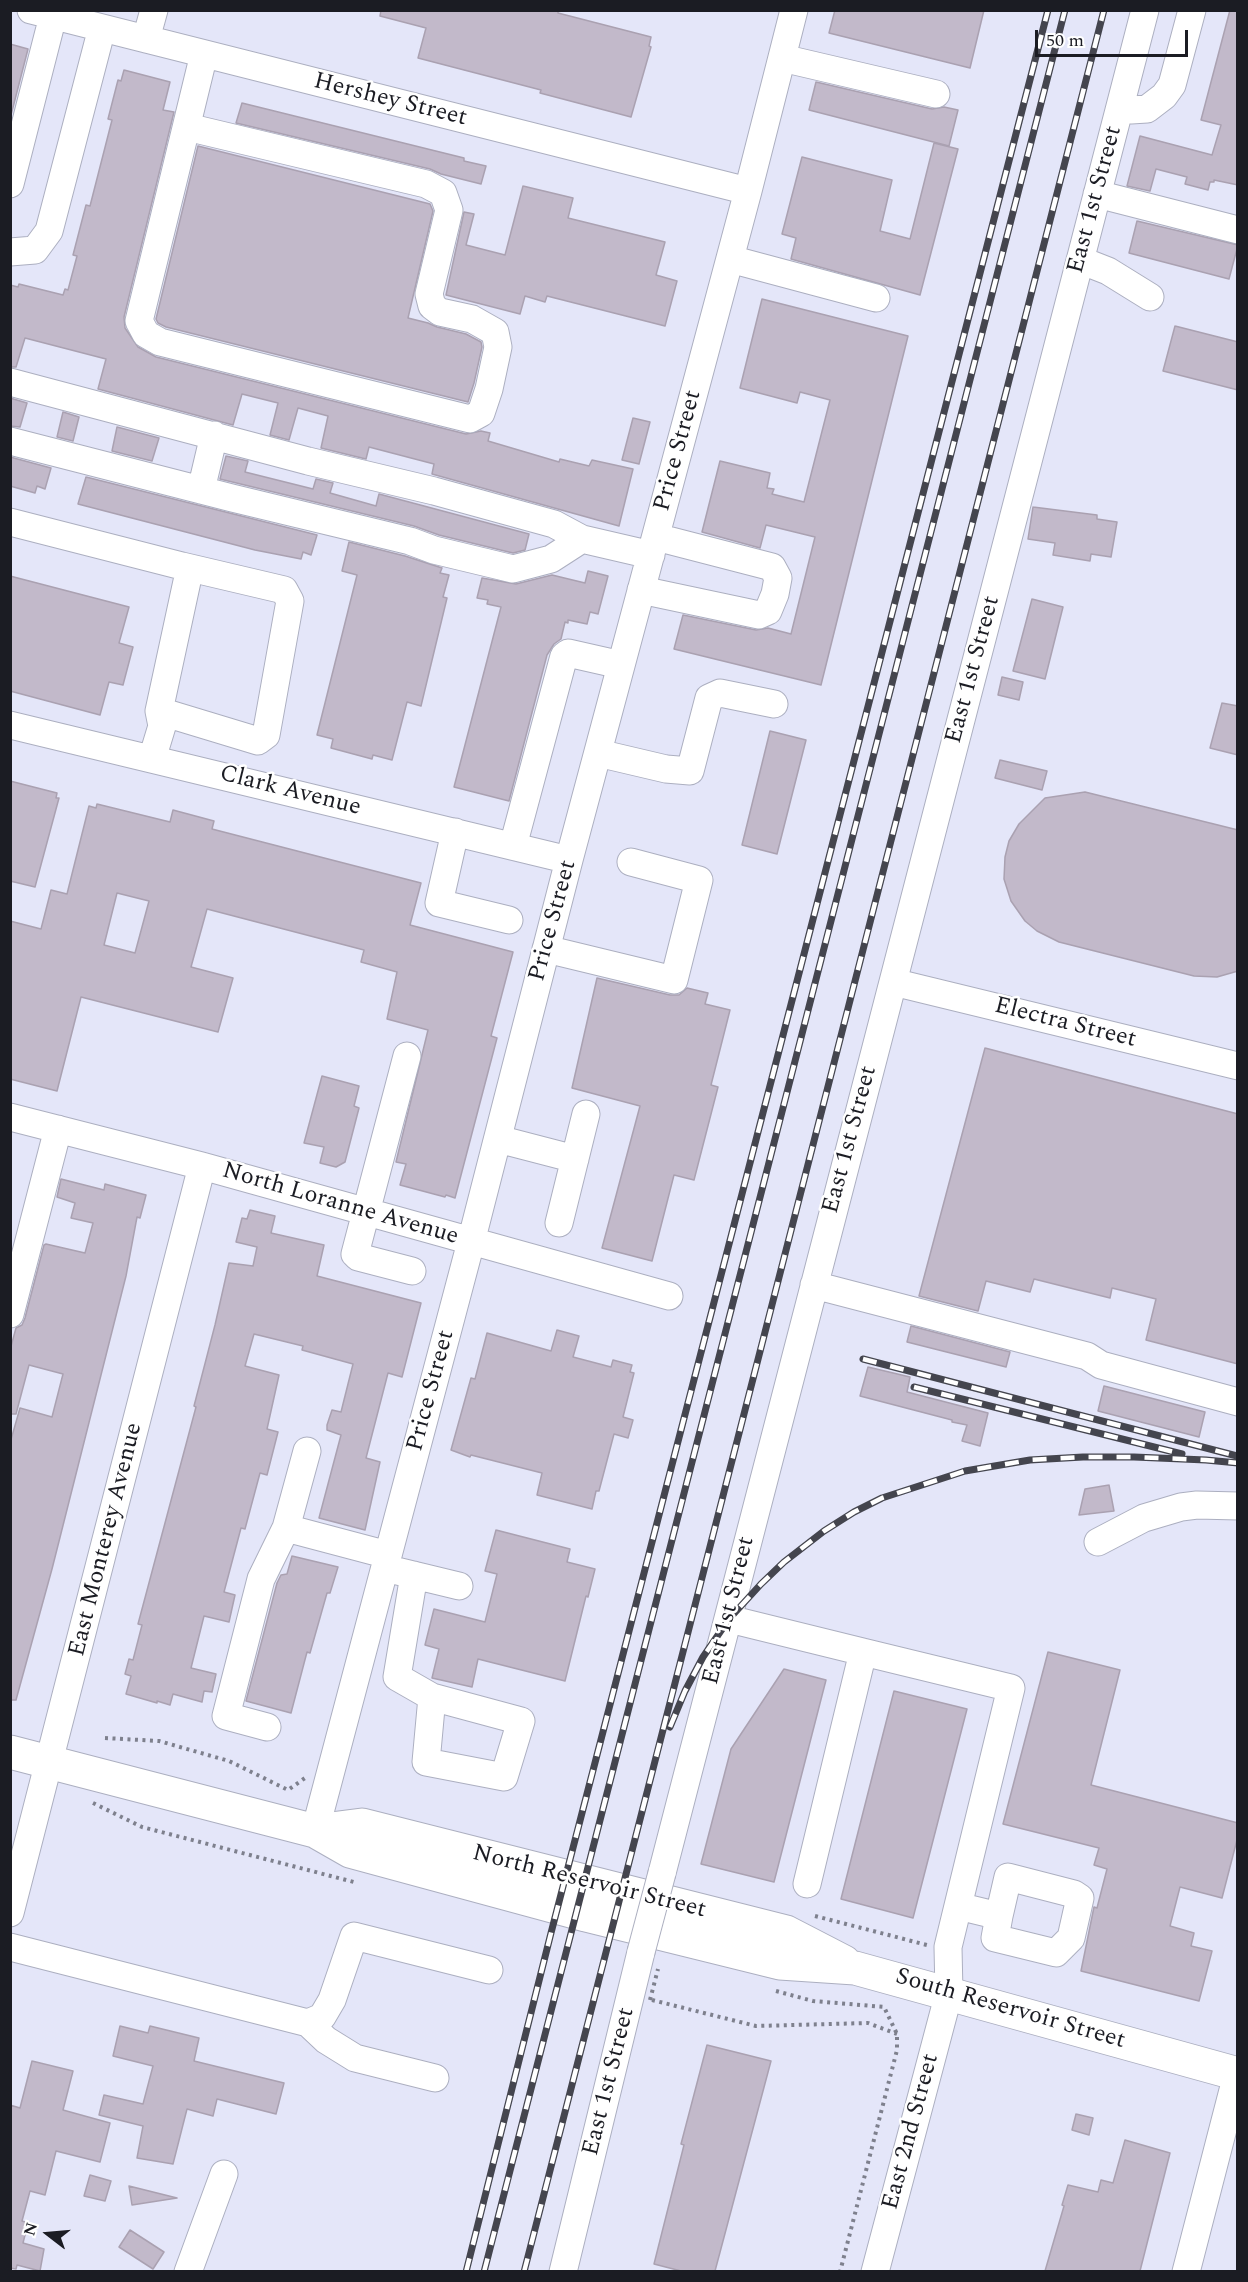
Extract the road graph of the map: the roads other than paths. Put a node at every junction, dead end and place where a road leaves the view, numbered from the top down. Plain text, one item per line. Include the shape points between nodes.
1 (154, 10) edge
2 (794, 10) edge
3 (1145, 10) edge
4 (1192, 10) edge
5 (42, 13) edge
6 (102, 28) junction
7 (146, 39) junction
8 (204, 54) junction
9 (782, 58) junction
10 (936, 94) dead end
11 (1120, 108) junction
12 (187, 127) junction
13 (10, 184) edge
14 (748, 191) junction
15 (1097, 194) junction
16 (1238, 230) edge
17 (10, 252) edge
18 (730, 259) junction
19 (1080, 260) junction
20 (1150, 297) dead end
21 (876, 298) dead end
22 (10, 382) edge
23 (214, 435) junction
24 (10, 441) edge
25 (201, 490) junction
26 (10, 522) edge
27 (582, 539) junction
28 (653, 546) junction
29 (182, 566) junction
30 (642, 590) junction
31 (621, 665) junction
32 (774, 704) dead end
33 (159, 711) junction
34 (10, 725) edge
35 (598, 753) junction
36 (153, 759) junction
37 (455, 832) junction
38 (513, 846) junction
39 (569, 860) junction
40 (632, 862) dead end
41 (509, 920) dead end
42 (546, 949) junction
43 (892, 982) junction
44 (407, 1056) dead end
45 (1238, 1066) edge
46 (586, 1114) dead end
47 (10, 1117) edge
48 (58, 1129) junction
49 (498, 1139) junction
50 (575, 1159) junction
51 (202, 1166) junction
52 (365, 1212) junction
53 (559, 1223) dead end
54 (471, 1242) junction
55 (412, 1271) dead end
56 (814, 1285) junction
57 (669, 1296) dead end
58 (10, 1314) edge
59 (1238, 1402) edge
60 (307, 1451) dead end
61 (1238, 1506) edge
62 (286, 1528) junction
63 (1098, 1542) dead end
64 (386, 1561) junction
65 (414, 1575) junction
66 (459, 1586) dead end
67 (729, 1619) junction
68 (863, 1652) junction
69 (432, 1697) dead end
70 (267, 1727) dead end
71 (10, 1752) edge
72 (51, 1762) junction
73 (315, 1831) junction
74 (807, 1884) dead end
75 (958, 1906) junction
76 (10, 1913) edge
77 (999, 1916) dead end
78 (10, 1947) edge
79 (855, 1968) junction
80 (489, 1970) dead end
81 (773, 1975) joint
82 (949, 1993) junction
83 (308, 2023) junction
84 (1237, 2073) edge
85 (435, 2078) dead end
86 (224, 2174) dead end
87 (188, 2271) edge
88 (563, 2271) edge
89 (875, 2271) edge
90 (1186, 2271) edge

1 - 7 street
2 - 9 street, Price Street
3 - 11 street, East 1st Street
4 - 11 street via 1172,85 1164,96 1147,109
5 - 6 street, Hershey Street
5 - 13 street
6 - 7 street, Hershey Street
6 - 17 street via 49,231 35,250
7 - 8 street, Hershey Street
8 - 12 street
8 - 14 street, Hershey Street
9 - 10 street
9 - 14 street, Price Street
11 - 15 street, East 1st Street
12 - 12 street via 140,321 146,333 160,342 470,419 481,413 498,347 495,332 472,319 440,312 432,306 429,294 449,210 443,193 426,184
14 - 18 street, Price Street
15 - 16 street
15 - 19 street, East 1st Street
18 - 21 street
18 - 28 street, Price Street
19 - 20 street via 1108,271
19 - 43 street, East 1st Street
22 - 23 street
23 - 25 street
23 - 27 street via 554,524
24 - 25 street
25 - 27 street via 513,569 551,559
26 - 29 street
27 - 28 street
28 - 30 street, Price Street
28 - 30 street via 772,567 778,578 775,594 768,611 759,615
29 - 33 street via 189,572
29 - 33 street via 284,590 290,601 266,735 258,741
30 - 31 street, Price Street
31 - 35 street, Price Street
31 - 38 street via 568,653 564,656
32 - 35 street via 720,693 709,698 690,771
33 - 36 street via 162,726
34 - 36 street, Clark Avenue
35 - 39 street, Price Street
36 - 37 street, Clark Avenue
37 - 38 street, Clark Avenue
37 - 41 street via 439,903
38 - 39 street, Clark Avenue
39 - 42 street, Price Street
40 - 42 street via 699,880 674,980
42 - 49 street, Price Street
43 - 45 street, Electra Street
43 - 56 street, East 1st Street
44 - 52 street
46 - 50 street
47 - 48 street, North Loranne Avenue
48 - 51 street, North Loranne Avenue
48 - 58 street
49 - 50 street
49 - 54 street, Price Street
50 - 53 street
51 - 52 street, North Loranne Avenue
51 - 72 street, East Monterey Avenue
52 - 54 street, North Loranne Avenue
52 - 55 street via 355,1250 358,1257
54 - 57 street, North Loranne Avenue
54 - 64 street, Price Street
56 - 59 street via 1087,1356 1101,1365
56 - 67 street, East 1st Street
60 - 62 street
61 - 63 street via 1181,1507 1144,1518
62 - 64 street
62 - 70 street via 261,1580 226,1716
64 - 65 street
64 - 73 street, Price Street
65 - 66 street
65 - 69 street via 397,1677
67 - 68 street
67 - 88 street, East 1st Street, bridge via 641,1952
68 - 74 street
68 - 75 street, East 2nd Street via 1011,1688
71 - 72 main road, North Reservoir Street
72 - 73 main road, North Reservoir Street
72 - 76 street, East Monterey Avenue
73 - 79 main road, North Reservoir Street via 362,1826 786,1932
73 - 81 main road, North Reservoir Street via 350,1851 586,1915
75 - 77 street
75 - 82 street, East 2nd Street via 948,1947
78 - 83 street
79 - 81 main road, South Reservoir Street
79 - 82 main road, South Reservoir Street
80 - 83 street via 354,1936 332,2000 322,2017
82 - 84 main road, South Reservoir Street
82 - 89 street, East 2nd Street
83 - 85 street via 355,2058
84 - 90 street
86 - 87 street

